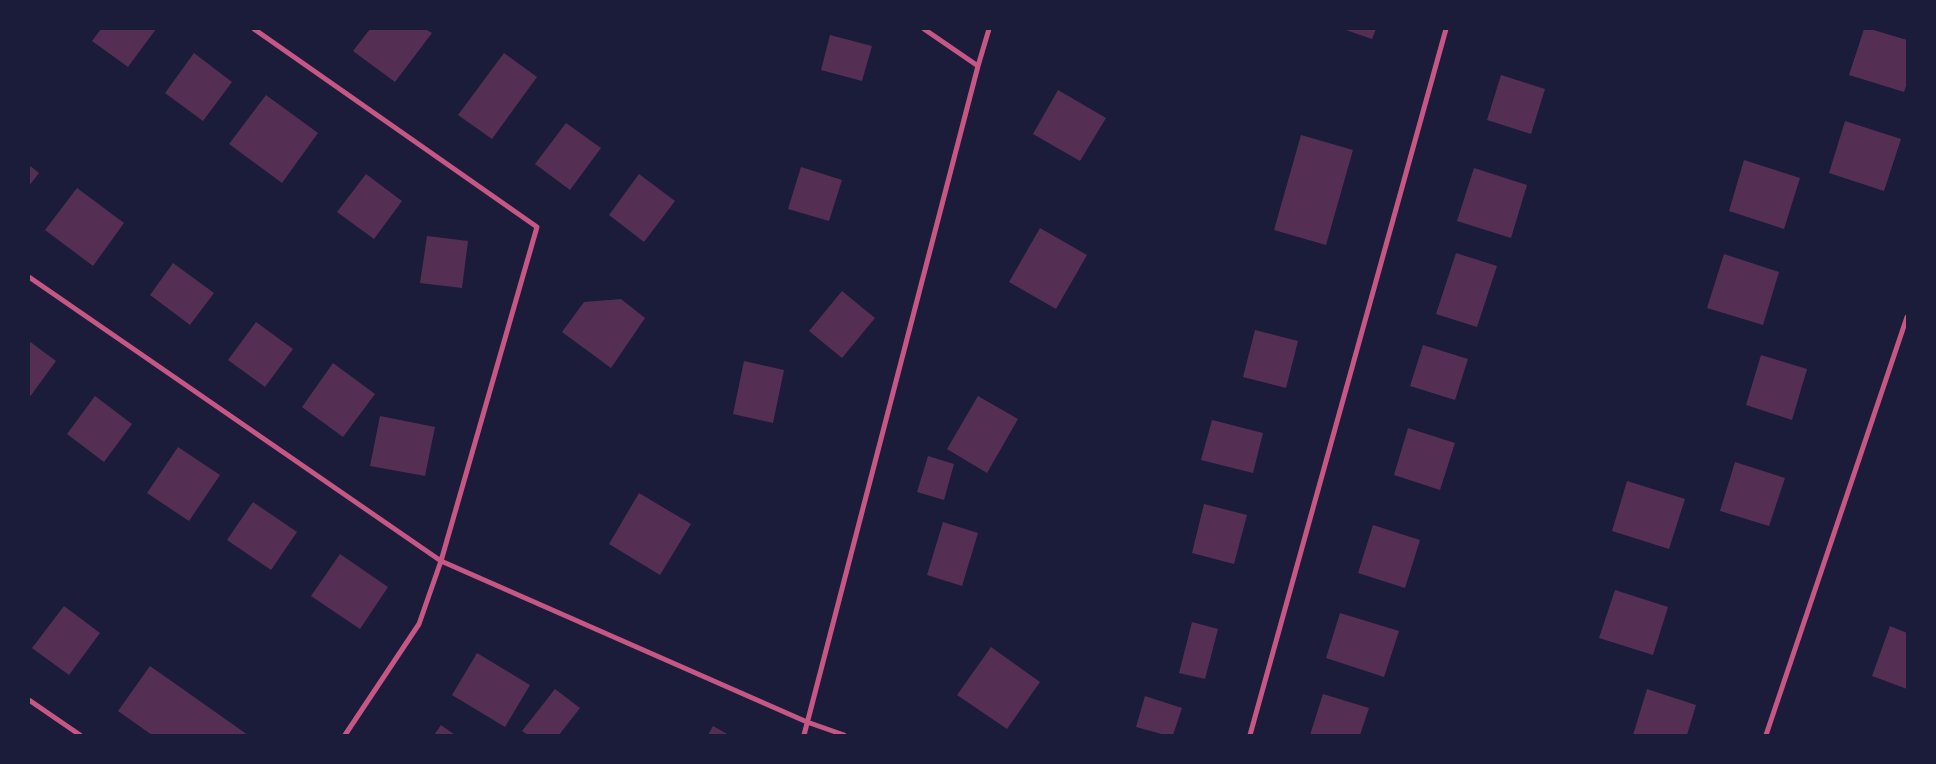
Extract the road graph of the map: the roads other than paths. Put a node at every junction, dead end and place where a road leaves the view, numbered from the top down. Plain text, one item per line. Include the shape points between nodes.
1 (254, 29) edge
2 (924, 29) edge
3 (989, 29) edge
4 (1446, 29) edge
5 (978, 66) junction
6 (29, 277) edge
7 (1907, 317) edge
8 (441, 561) junction
9 (29, 700) edge
10 (808, 722) junction
11 (80, 735) edge
12 (345, 735) edge
13 (804, 735) edge
14 (844, 735) edge
15 (1250, 735) edge
16 (1766, 735) edge

1 - 8 street via 537,227
2 - 5 street
3 - 5 street
4 - 15 street
5 - 10 street
6 - 8 street
7 - 16 street
8 - 10 street
8 - 12 street via 419,624
9 - 11 street
10 - 13 street
10 - 14 street

